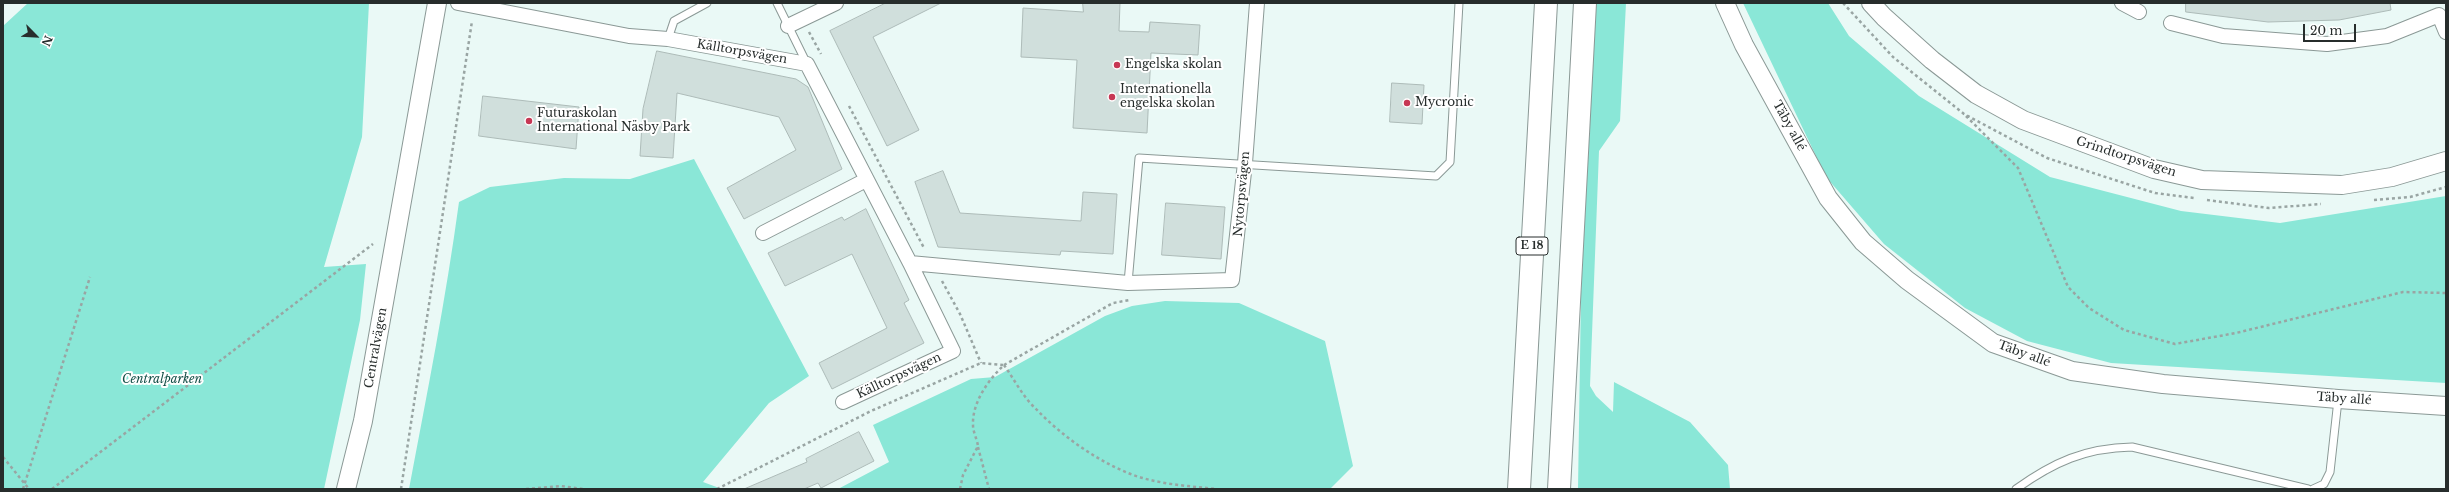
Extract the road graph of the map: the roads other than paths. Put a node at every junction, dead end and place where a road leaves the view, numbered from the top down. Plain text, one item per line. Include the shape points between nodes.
1 (437, 3) edge
2 (449, 3) edge
3 (458, 3) edge
4 (707, 3) edge
5 (777, 3) edge
6 (836, 3) edge
7 (1257, 3) edge
8 (1459, 3) edge
9 (1546, 3) edge
10 (1585, 3) edge
11 (1725, 3) edge
12 (1871, 3) edge
13 (2122, 3) edge
14 (2139, 12) dead end
15 (2171, 24) dead end
16 (788, 26) junction
17 (2446, 32) edge
18 (668, 39) junction
19 (807, 64) junction
20 (2446, 161) edge
21 (1244, 163) junction
22 (866, 180) junction
23 (402, 206) junction
24 (763, 233) dead end
25 (910, 263) junction
26 (1128, 283) junction
27 (2338, 400) junction
28 (843, 402) dead end
29 (2446, 406) edge
30 (346, 489) edge
31 (1519, 489) edge
32 (1559, 489) edge
33 (2016, 489) edge
34 (2308, 489) edge
35 (2313, 489) edge

1 - 23 street, Centralvägen
2 - 23 street, Centralvägen
3 - 18 street, Källtorpsvägen via 629,36
4 - 18 lane via 674,21
5 - 16 lane
6 - 16 street
7 - 21 street, Nytorpsvägen
8 - 21 lane via 1450,162 1436,176
9 - 31 highway, E 18
10 - 32 highway
11 - 27 street, Täby allé via 1744,45 1828,198 1863,242 1907,280 1993,343 2072,371 2164,384
12 - 20 street, Grindtorpsvägen via 1932,60 1976,94 2023,120 2154,169 2202,180 2342,186 2392,177
13 - 14 street
15 - 17 street via 2223,36 2327,44 2387,36 2439,15
16 - 19 lane
18 - 19 street, Källtorpsvägen
19 - 22 street, Källtorpsvägen
21 - 26 street, Nytorpsvägen via 1232,280
21 - 26 lane via 1139,158
22 - 24 street
22 - 25 street, Källtorpsvägen
23 - 30 street, Centralvägen via 363,421
25 - 26 street
25 - 28 street, Källtorpsvägen via 953,351
27 - 29 street, Täby allé
27 - 35 lane via 2330,472 2324,484
33 - 34 lane via 2042,471 2067,459 2106,448 2132,447

